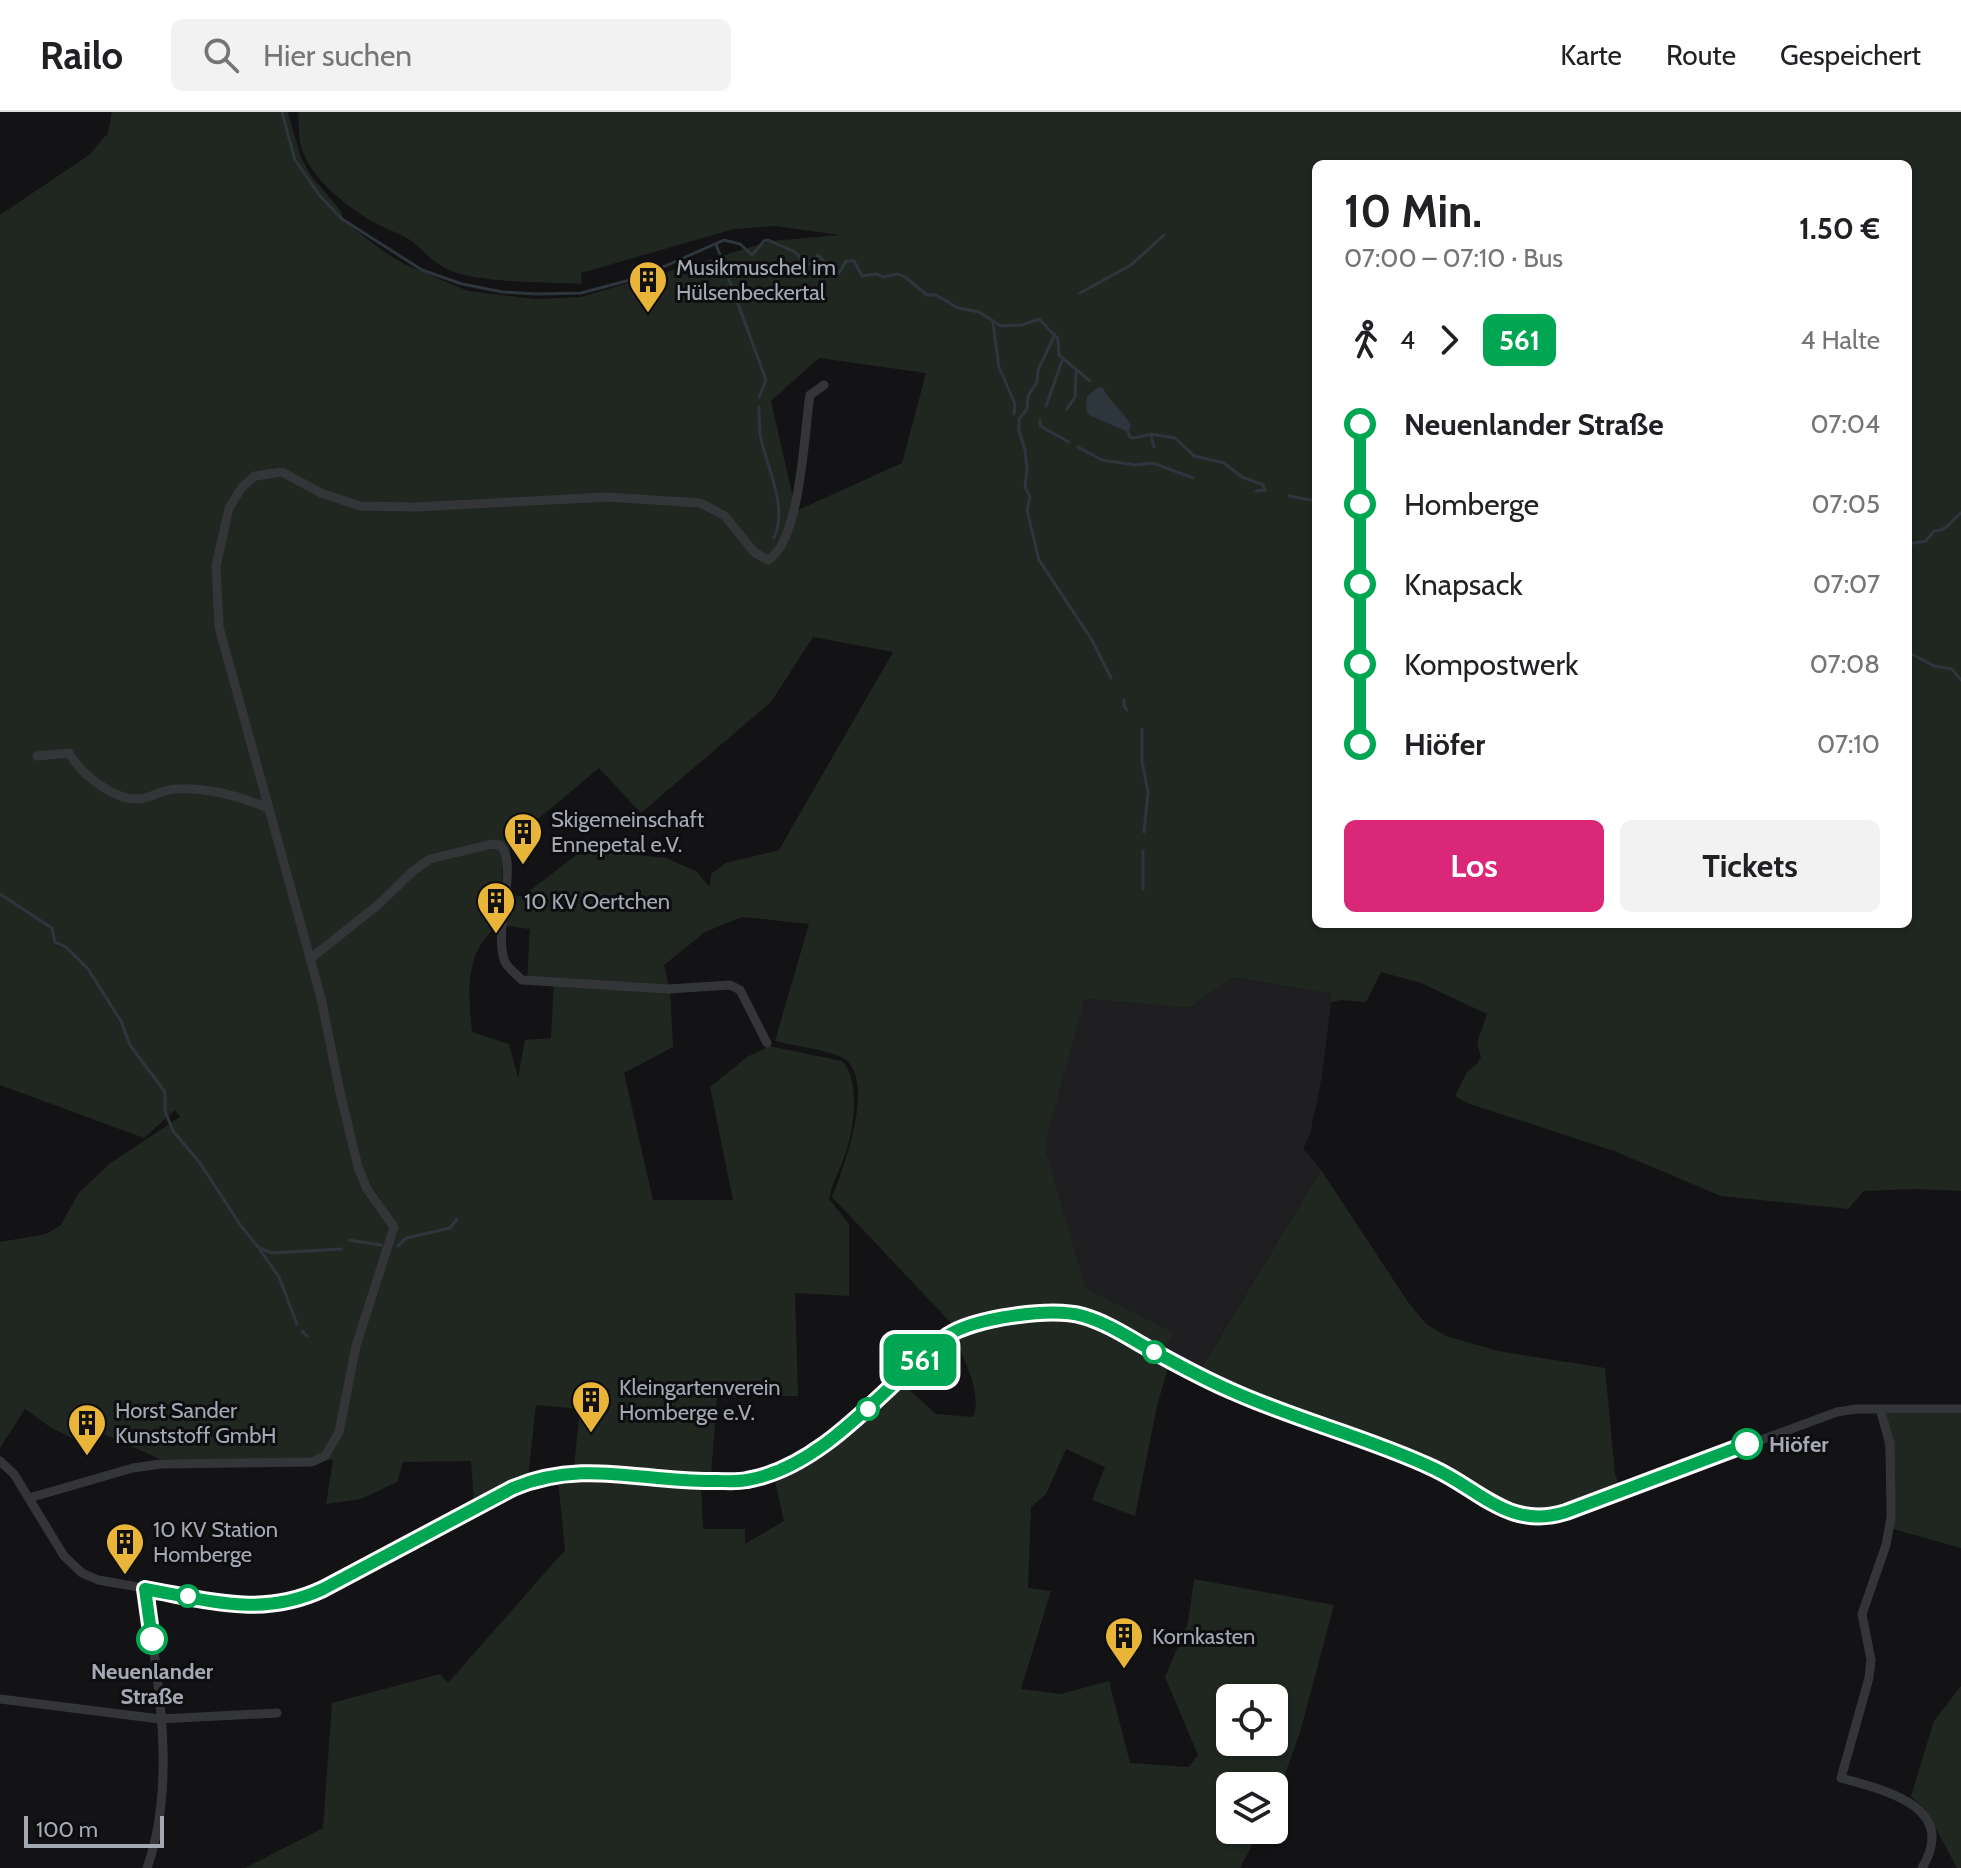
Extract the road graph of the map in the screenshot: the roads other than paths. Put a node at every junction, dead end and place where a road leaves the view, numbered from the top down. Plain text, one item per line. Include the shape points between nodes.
1 (824, 385) dead end
2 (37, 756) dead end
3 (267, 808) junction
4 (310, 959) junction
5 (767, 1043) dead end
6 (1880, 1409) junction
7 (1961, 1409) edge
8 (0, 1461) edge
9 (29, 1498) junction
10 (145, 1589) junction
11 (0, 1699) edge
12 (277, 1713) dead end
13 (160, 1719) junction
14 (147, 1868) edge
15 (1922, 1868) edge

1 - 3 street via 810,395 790,527 768,560 754,552 725,516 700,503 607,497 360,506 282,472 255,476 229,508 216,566 219,627
2 - 3 street via 69,753 84,775 134,799 180,789
3 - 4 street
4 - 5 street via 421,864 500,845 508,858 502,917 505,962 522,980 669,989 730,985 740,990
4 - 9 street via 358,1167 394,1227 356,1346 333,1445 312,1462 161,1464
6 - 7 street
6 - 10 street via 1819,1417 1566,1512 1533,1518 1508,1512 1433,1468 1224,1388 1109,1326 1055,1314 999,1318 947,1336 858,1418 794,1464 772,1473 746,1481 591,1471 536,1479 286,1603 247,1606
6 - 15 street via 1890,1443 1891,1517 1862,1614 1869,1678 1841,1778 1891,1792 1923,1812 1931,1841
8 - 9 street
9 - 10 street via 75,1568 98,1580
10 - 13 street
11 - 13 street
12 - 13 street
13 - 14 street via 160,1813

